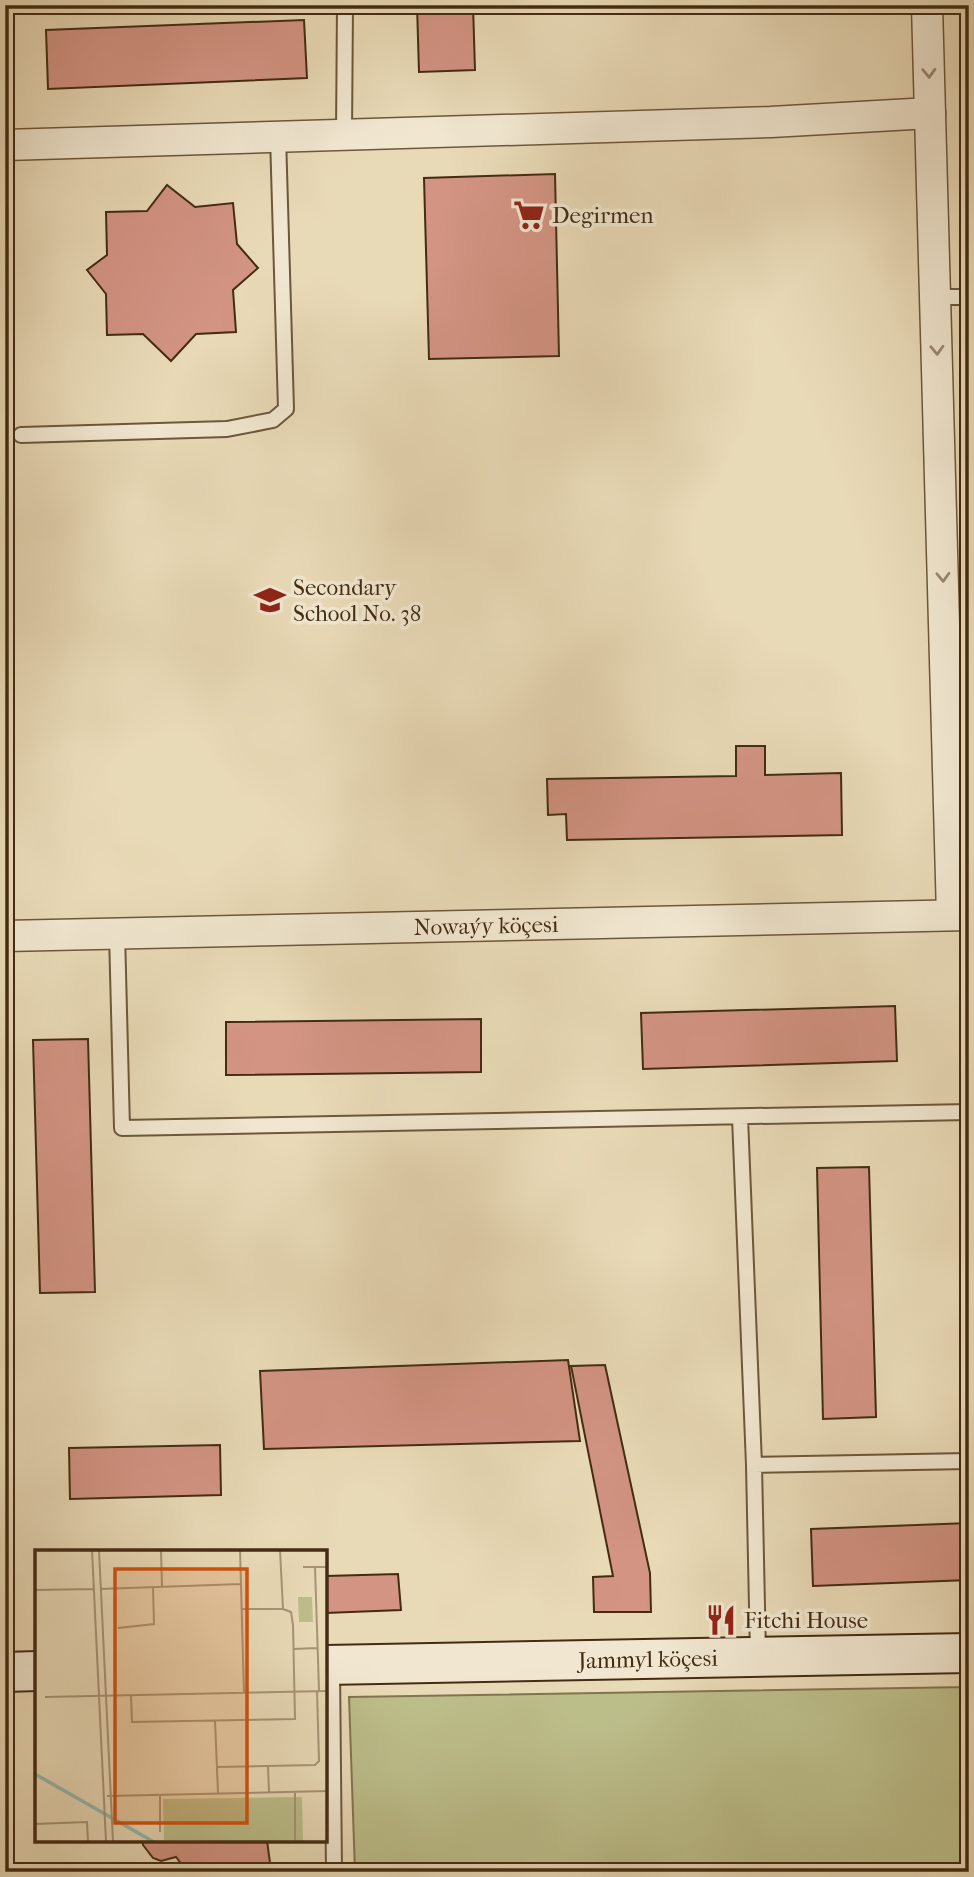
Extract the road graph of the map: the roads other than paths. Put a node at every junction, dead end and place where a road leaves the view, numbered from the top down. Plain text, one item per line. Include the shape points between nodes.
1 (345, 5) edge
2 (927, 5) edge
3 (930, 113) junction
4 (344, 135) junction
5 (278, 136) junction
6 (5, 145) edge
7 (935, 297) junction
8 (969, 297) edge
9 (21, 435) dead end
10 (960, 915) edge
11 (117, 933) junction
12 (5, 936) edge
13 (969, 1112) edge
14 (740, 1117) junction
15 (969, 1461) edge
16 (754, 1465) junction
17 (969, 1653) edge
18 (758, 1657) junction
19 (329, 1665) edge
20 (35, 1671) edge
21 (5, 1672) edge
22 (334, 1872) edge

1 - 4 lane
2 -> 3 street
3 - 4 street
3 - 7 street
4 - 5 street
5 - 6 street
5 - 9 lane via 286,409 273,420 227,429
7 - 8 lane
7 -> 10 street
10 - 11 street, Nowaýy köçesi
11 - 12 street, Nowaýy köçesi
11 - 14 lane via 122,1128
13 - 14 lane
14 - 16 lane
15 - 16 lane
16 - 18 lane
17 - 18 street, Jammyl köçesi
18 - 19 street, Jammyl köçesi
19 - 22 lane
20 - 21 street

